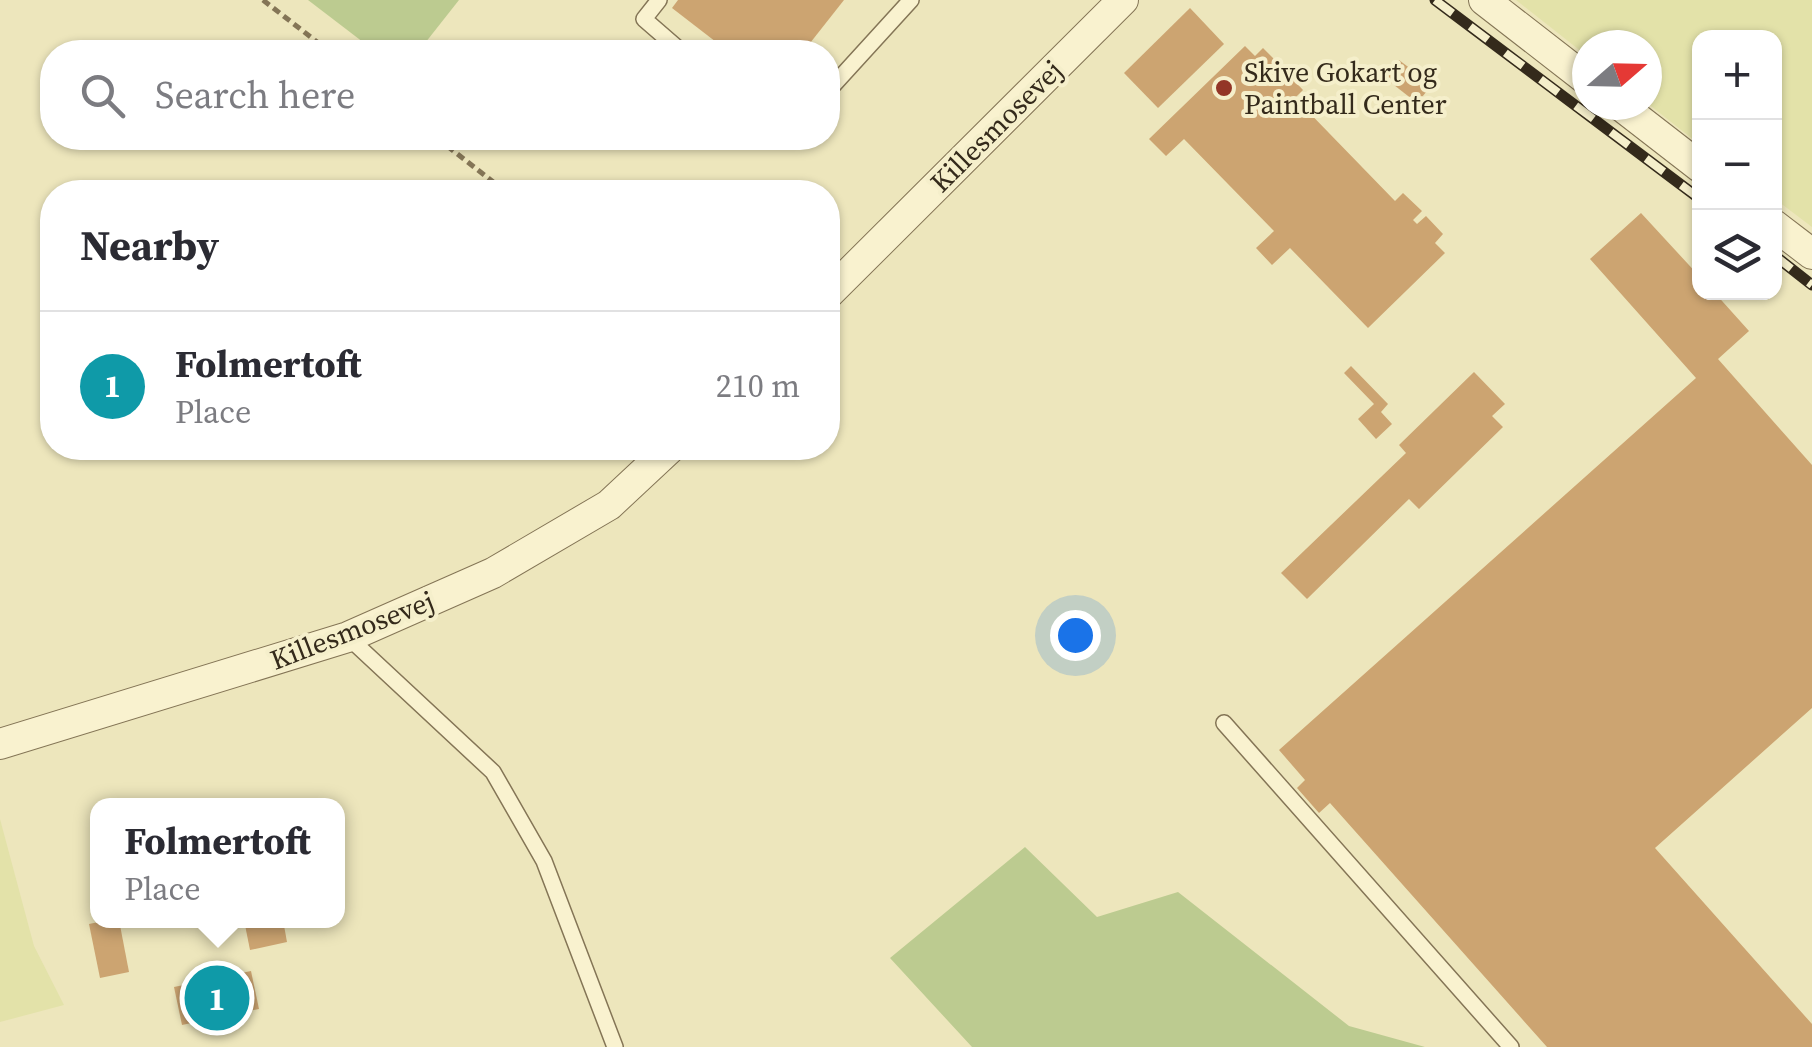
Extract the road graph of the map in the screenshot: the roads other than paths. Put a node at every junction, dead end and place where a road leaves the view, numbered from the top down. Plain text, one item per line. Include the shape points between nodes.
1 (658, 0) edge
2 (910, 0) edge
3 (1122, 0) edge
4 (1484, 0) edge
5 (668, 40) edge
6 (1572, 68) edge
7 (840, 78) edge
8 (1639, 120) edge
9 (1692, 161) edge
10 (1782, 231) edge
11 (1812, 254) edge
12 (840, 282) edge
13 (657, 460) edge
14 (348, 637) junction
15 (1224, 723) dead end
16 (0, 744) edge
17 (615, 1047) edge
18 (1511, 1047) edge

1 - 5 lane via 644,19
2 - 7 lane
3 - 12 street, Killesmosevej
4 - 6 street
8 - 9 street
10 - 11 street
13 - 14 street, Killesmosevej via 609,505 493,573
14 - 16 street, Killesmosevej
14 - 17 lane via 493,772 544,861
15 - 18 lane

